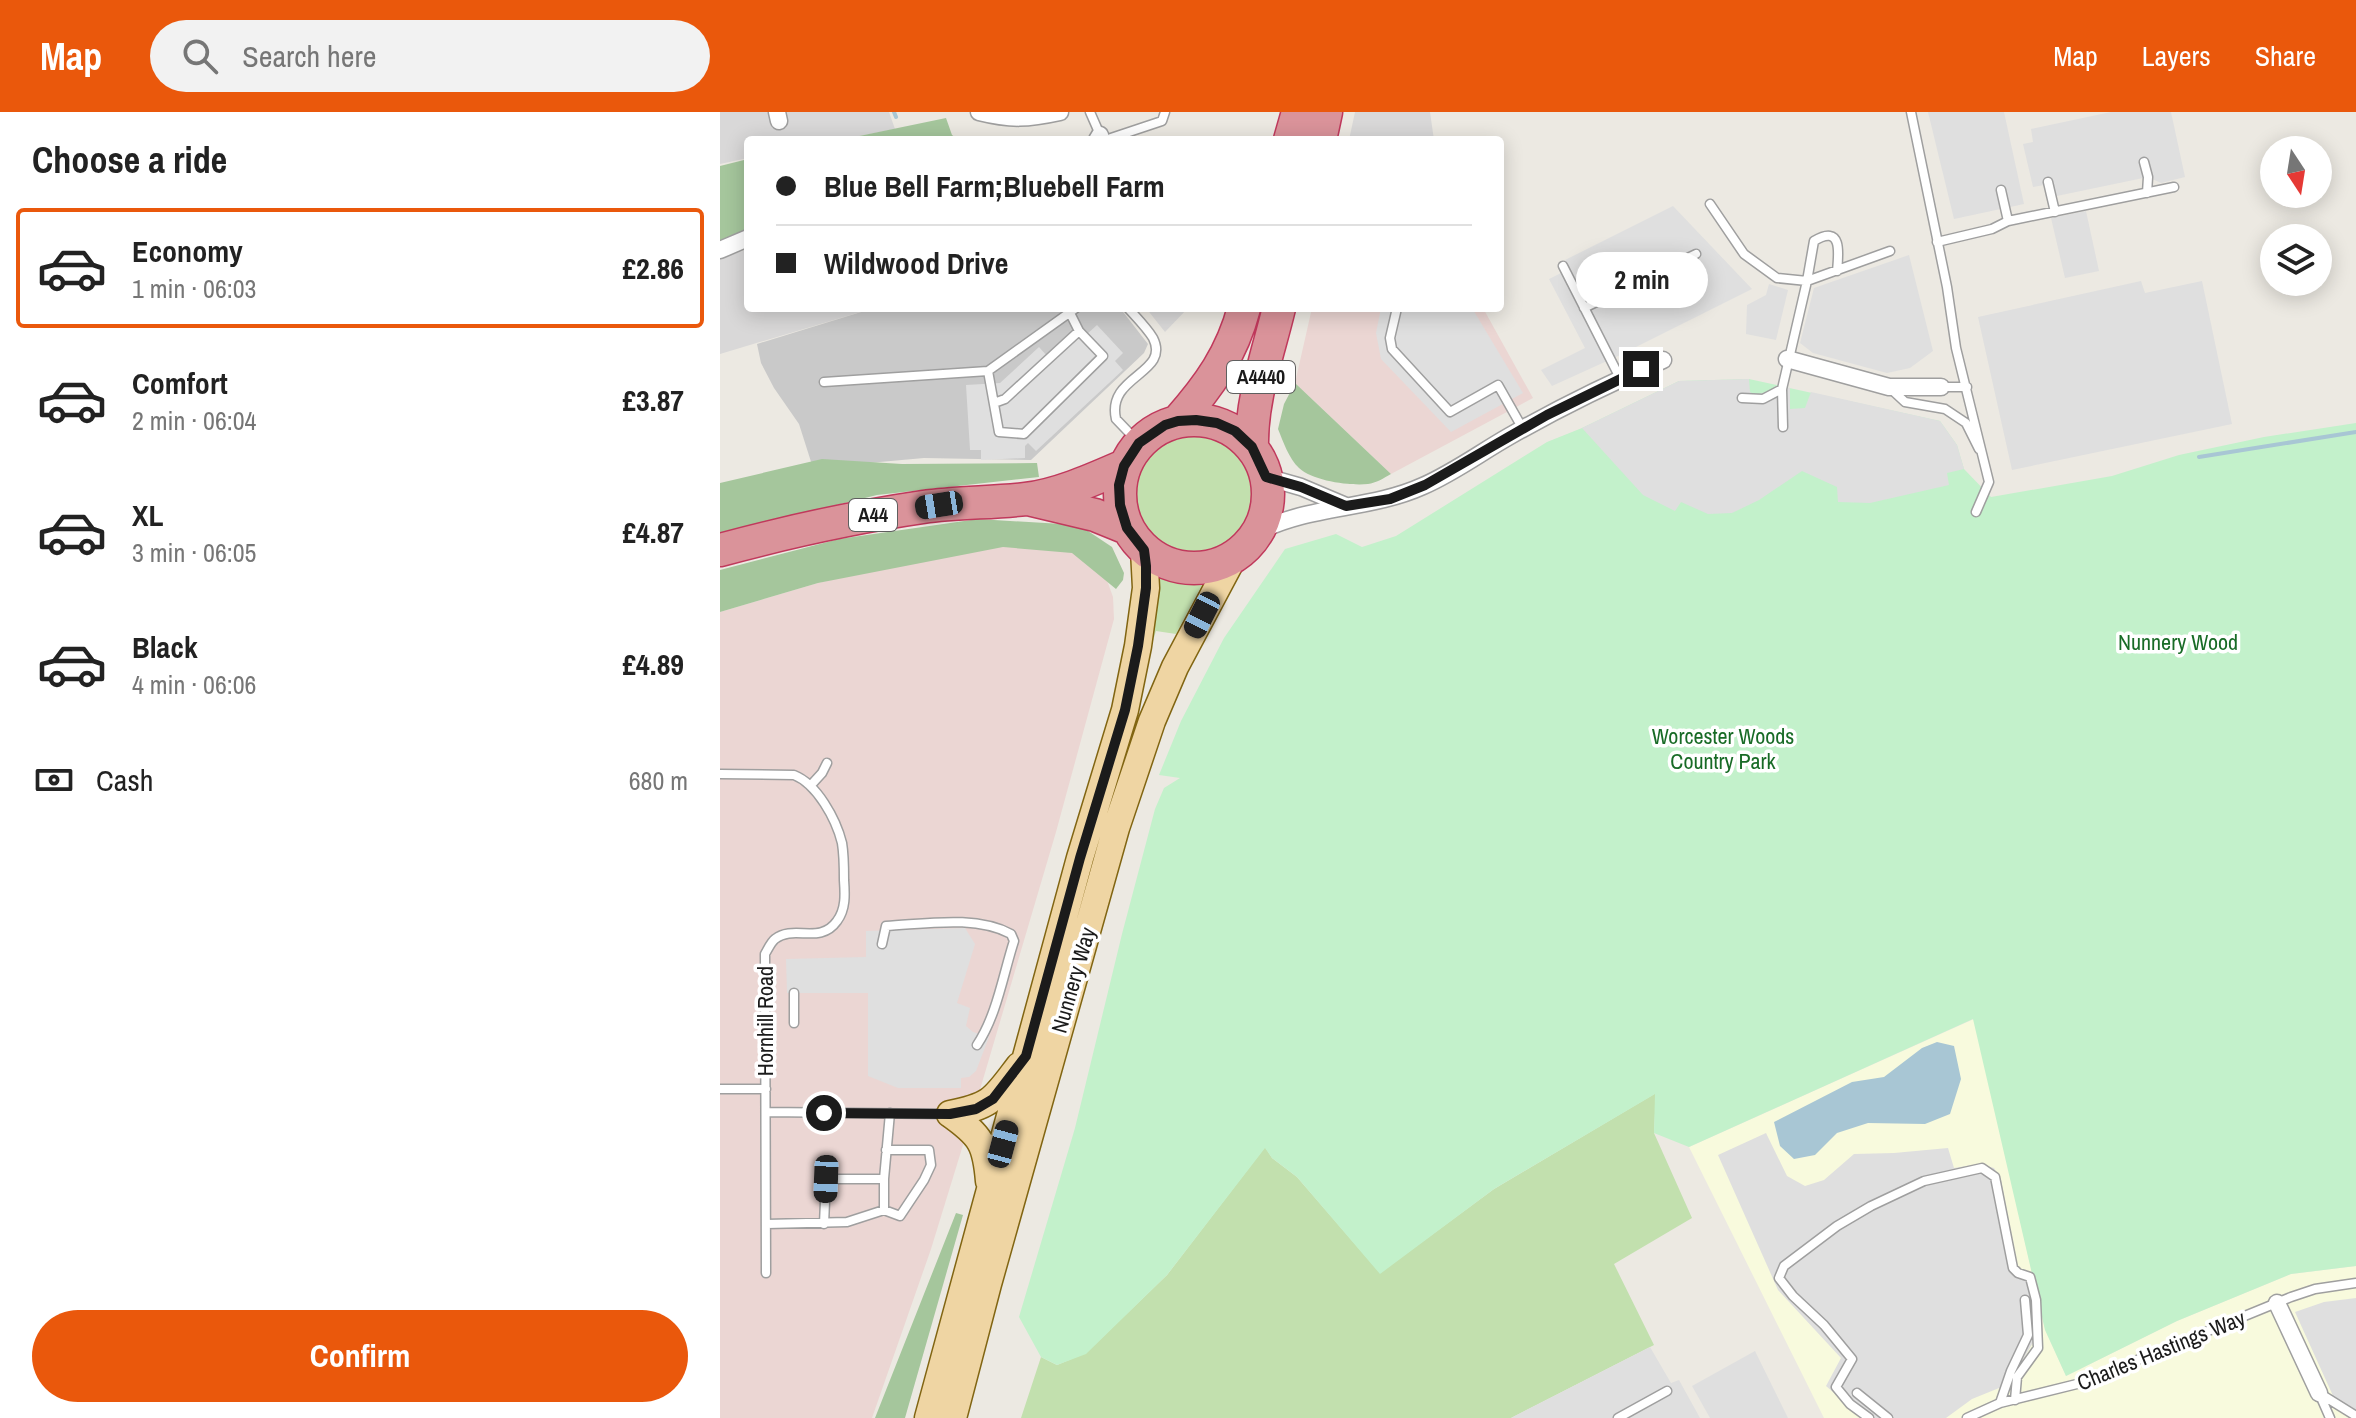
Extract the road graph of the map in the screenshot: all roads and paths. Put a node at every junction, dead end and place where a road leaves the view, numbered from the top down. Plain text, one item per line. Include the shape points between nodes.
1 (979, 112) edge
2 (1060, 112) edge
3 (1090, 112) edge
4 (1165, 112) edge
5 (1284, 112) edge
6 (1298, 112) edge
7 (1326, 112) edge
8 (1911, 112) edge
9 (1100, 136) edge
10 (1111, 136) edge
11 (1282, 136) edge
12 (1291, 136) edge
13 (1321, 136) edge
14 (2144, 162) dead end
15 (2048, 182) dead end
16 (2174, 187) dead end
17 (2001, 190) dead end
18 (2147, 193) junction
19 (1710, 204) dead end
20 (2055, 212) junction
21 (2008, 221) junction
22 (744, 240) edge
23 (1937, 242) junction
24 (720, 250) edge
25 (1890, 251) dead end
26 (1696, 254) dead end
27 (1563, 266) dead end
28 (1837, 271) junction
29 (1807, 281) junction
30 (1584, 308) junction
31 (1070, 312) edge
32 (1074, 312) edge
33 (1131, 312) edge
34 (1243, 312) edge
35 (1278, 312) edge
36 (1396, 312) edge
37 (1079, 331) junction
38 (1787, 359) junction
39 (1663, 360) dead end
40 (988, 371) junction
41 (1620, 378) junction
42 (824, 382) dead end
43 (1889, 387) junction
44 (1941, 387) joint
45 (1967, 387) junction
46 (1782, 389) junction
47 (1742, 398) dead end
48 (994, 403) junction
49 (1178, 421) junction
50 (1783, 427) dead end
51 (1523, 429) junction
52 (1252, 447) junction
53 (1132, 454) junction
54 (1985, 460) junction
55 (1266, 477) junction
56 (1029, 499) junction
57 (1346, 506) junction
58 (1976, 512) dead end
59 (1258, 532) junction
60 (1135, 539) junction
61 (720, 550) edge
62 (1234, 556) junction
63 (827, 763) dead end
64 (720, 774) edge
65 (811, 785) junction
66 (882, 944) dead end
67 (794, 993) dead end
68 (794, 1023) dead end
69 (977, 1045) dead end
70 (1026, 1056) junction
71 (720, 1089) edge
72 (766, 1089) junction
73 (766, 1112) junction
74 (890, 1113) junction
75 (950, 1114) junction
76 (886, 1150) junction
77 (884, 1179) junction
78 (989, 1193) junction
79 (884, 1210) junction
80 (767, 1224) junction
81 (824, 1224) junction
82 (766, 1273) dead end
83 (2356, 1283) edge
84 (2025, 1300) dead end
85 (2277, 1303) junction
86 (1667, 1391) dead end
87 (1857, 1393) dead end
88 (2319, 1393) junction
89 (2015, 1400) junction
90 (2000, 1403) junction
91 (2356, 1416) edge
92 (928, 1418) edge
93 (953, 1418) edge
94 (1618, 1418) edge
95 (1869, 1418) edge
96 (1888, 1418) edge
97 (1967, 1418) edge
98 (2330, 1418) edge

1 - 2 street via 1021,119
3 - 9 lane
4 - 10 lane via 1162,121
5 - 11 highway
6 - 12 highway
7 - 13 highway
8 - 23 lane
14 - 18 lane
15 - 20 lane
16 - 18 lane
17 - 21 lane
18 - 20 lane
19 - 29 lane via 1744,254 1777,278
20 - 21 lane
21 - 23 lane
22 - 24 street
23 - 45 lane
25 - 28 lane
26 - 30 lane
27 - 30 lane
28 - 29 lane
28 - 29 lane via 1837,241 1824,236 1814,241
29 - 38 lane
30 - 41 lane
31 - 40 lane
32 - 37 lane
33 - 53 lane via 1155,348 1150,366 1121,389 1115,401 1116,419
34 - 49 highway, A4440 via 1207,389
35 - 52 highway, A4440 via 1255,401
36 - 51 lane via 1392,349 1450,412 1498,385
37 - 48 lane via 1005,399
37 - 48 lane via 1103,356 1024,434 999,432
38 - 43 street
38 - 46 lane
39 - 41 street
40 - 42 lane
40 - 48 lane
41 - 51 street
43 - 44 street
43 - 54 lane via 1905,402 1945,409 1966,423
44 - 45 lane
45 - 54 lane
46 - 47 lane via 1763,399
46 - 50 lane
49 - 52 highway via 1217,423
49 - 53 highway via 1165,425
51 - 57 street via 1425,485 1390,499
52 - 55 highway
53 - 56 highway, A44 via 1087,481
53 - 60 highway via 1119,485 1120,505
54 - 58 lane via 1989,482
55 - 57 street
55 - 59 highway via 1268,503
56 - 60 highway, A44 via 1095,515
56 - 61 highway, A44 via 868,515
57 - 59 street via 1278,521
59 - 62 highway
60 - 62 highway via 1160,561 1179,567 1217,565
60 - 70 main road, Nunnery Way via 1146,588 1125,710
62 - 93 main road, Nunnery Way via 1175,667 1116,828
63 - 65 lane
64 - 65 lane via 794,775
65 - 72 lane, Hornhill Road via 842,846 843,912 824,933 785,934 765,954
66 - 69 lane via 886,926 976,923 1011,934 1014,941 993,1011
67 - 68 lane
70 - 75 main road via 993,1099
70 - 78 main road, Nunnery Way
71 - 72 lane
72 - 73 lane, Hornhill Road
73 - 74 lane
73 - 80 lane, Hornhill Road
74 - 75 lane
74 - 76 lane
75 - 78 main road via 984,1147
76 - 77 lane
76 - 79 lane via 929,1150 931,1165 900,1216
77 - 79 lane
77 - 81 lane via 826,1179
78 - 92 main road, Nunnery Way
79 - 81 lane
80 - 81 lane
80 - 82 lane, Hornhill Road
83 - 85 lane, Charles Hastings Way via 2315,1289
84 - 90 lane via 2028,1335
85 - 88 street
85 - 89 lane, Charles Hastings Way via 2081,1383
86 - 94 lane
87 - 96 lane
88 - 91 lane
88 - 98 lane
89 - 90 lane, Charles Hastings Way
89 - 95 lane via 2017,1377 2038,1348 2036,1300 2030,1277 2013,1268 1995,1177 1982,1168 1924,1181 1871,1206 1784,1266 1779,1278 1852,1359 1836,1387
90 - 97 lane, Charles Hastings Way

